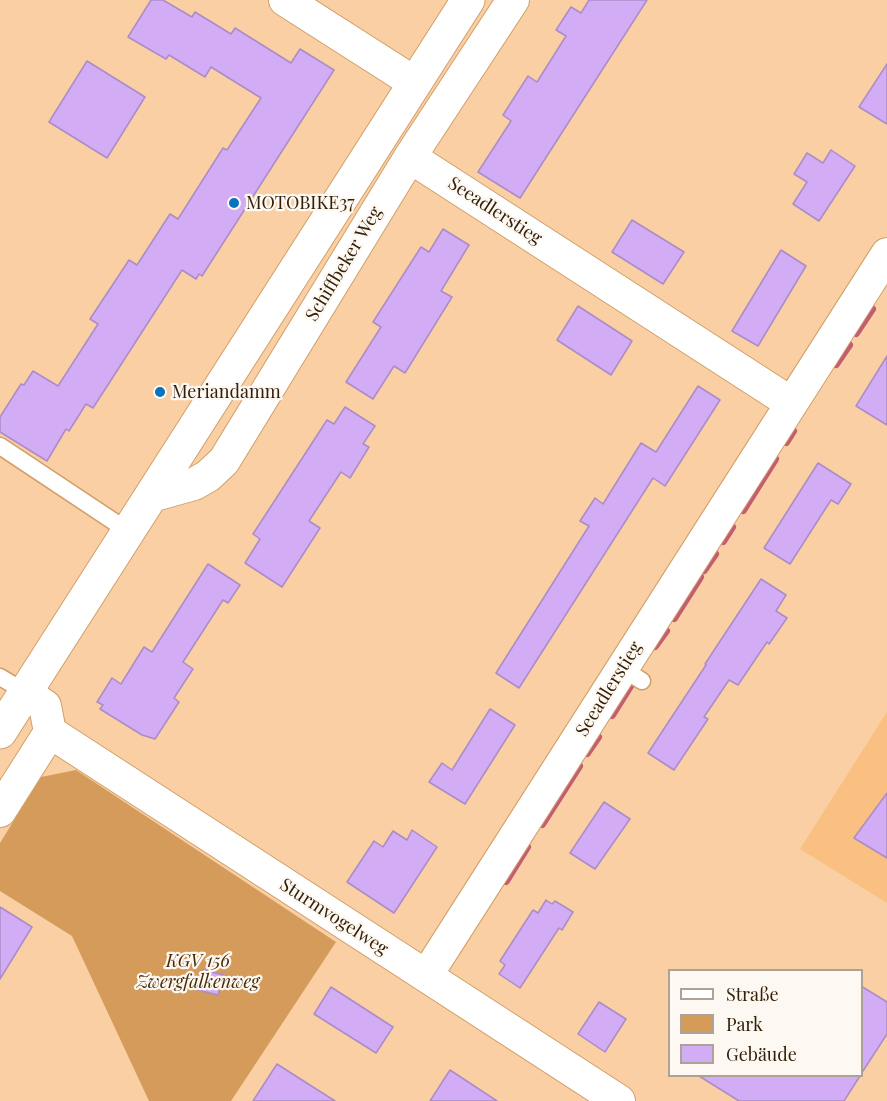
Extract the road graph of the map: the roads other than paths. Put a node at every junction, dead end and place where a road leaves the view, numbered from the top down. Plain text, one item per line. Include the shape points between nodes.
1 (285, 0) edge
2 (468, 0) edge
3 (513, 0) edge
4 (415, 83) junction
5 (410, 157) junction
6 (887, 254) edge
7 (791, 403) junction
8 (0, 446) edge
9 (151, 496) junction
10 (128, 531) junction
11 (13, 685) edge
12 (0, 732) edge
13 (50, 732) junction
14 (0, 811) edge
15 (426, 976) junction
16 (619, 1101) edge

1 - 4 street
2 - 4 main road, Schiffbeker Weg
3 - 5 street, Schiffbeker Weg
4 - 9 main road, Schiffbeker Weg
5 - 7 street, Seeadlerstieg
5 - 9 street, Schiffbeker Weg via 224,461 194,484
6 - 7 street, Seeadlerstieg
7 - 15 street, Seeadlerstieg via 632,675
8 - 10 lane
9 - 10 main road, Schiffbeker Weg
10 - 11 main road, Schiffbeker Weg
11 - 12 main road, Schiffbeker Weg
11 - 13 street via 45,706
13 - 14 street
13 - 15 street, Sturmvogelweg
15 - 16 street, Sturmvogelweg

